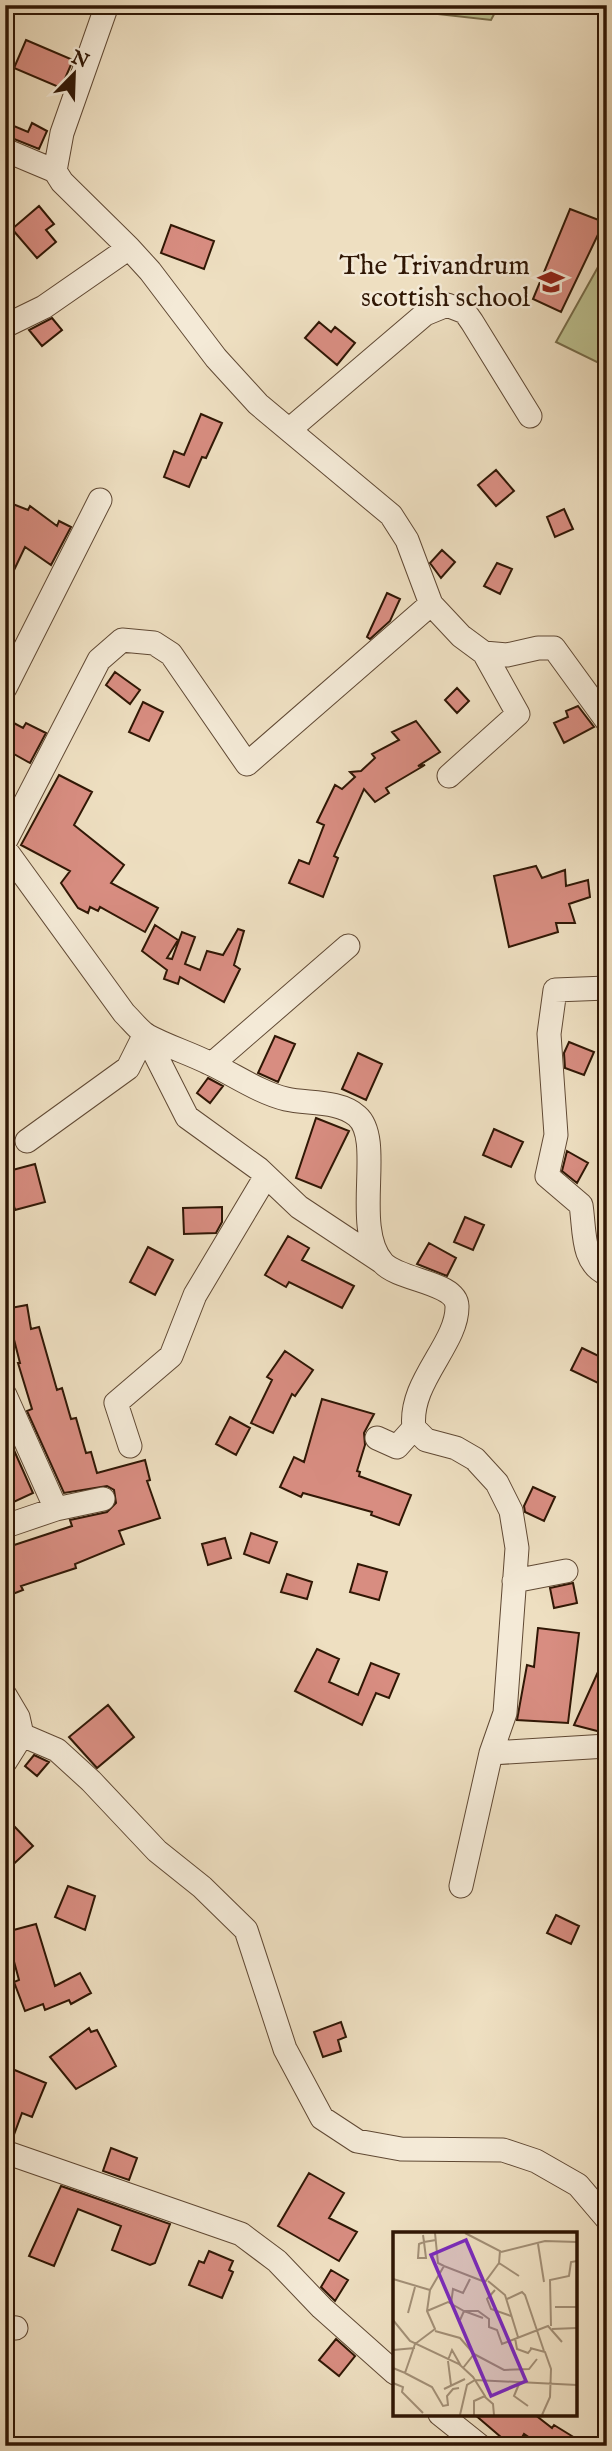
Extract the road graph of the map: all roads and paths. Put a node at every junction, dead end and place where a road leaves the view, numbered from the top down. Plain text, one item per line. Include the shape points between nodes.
1 (107, 5) edge
2 (5, 150) edge
3 (55, 171) junction
4 (129, 248) junction
5 (5, 326) edge
6 (530, 416) dead end
7 (289, 430) junction
8 (100, 500) dead end
9 (431, 604) junction
10 (484, 653) junction
11 (5, 688) edge
12 (607, 721) edge
13 (449, 776) dead end
14 (5, 842) edge
15 (5, 849) edge
16 (348, 946) dead end
17 (607, 988) edge
18 (145, 1034) junction
19 (212, 1064) junction
20 (27, 1142) dead end
21 (267, 1176) junction
22 (382, 1262) junction
23 (607, 1274) edge
24 (5, 1395) edge
25 (414, 1428) junction
26 (377, 1438) dead end
27 (130, 1446) dead end
28 (103, 1499) dead end
29 (56, 1509) junction
30 (6, 1526) edge
31 (566, 1571) dead end
32 (514, 1581) junction
33 (5, 1695) edge
34 (22, 1735) junction
35 (607, 1746) edge
36 (491, 1753) junction
37 (5, 1762) edge
38 (461, 1886) dead end
39 (5, 2152) edge
40 (607, 2219) edge
41 (393, 2371) edge
42 (442, 2416) edge
43 (480, 2446) edge

1 - 3 street via 65,122
2 - 3 street
3 - 4 street
4 - 5 street via 44,307
4 - 7 street via 216,358
6 - 7 street via 472,322 465,313 447,305 425,314
7 - 9 street via 391,515 407,540
8 - 11 street
9 - 10 street
9 - 14 street via 247,764 171,654 153,643 122,639 99,660
10 - 12 street via 508,655 554,648
10 - 13 street via 518,714
15 - 18 street via 124,1013
16 - 19 street
17 - 23 street via 555,990 549,1034 556,1135 547,1176 581,1205 588,1258
18 - 19 street
18 - 20 street via 128,1068
18 - 21 street via 187,1116
19 - 22 street via 283,1099 343,1108 364,1123 369,1139 367,1200 373,1241
21 - 22 street via 299,1207
21 - 27 street via 195,1295 171,1356 116,1403
22 - 25 street via 398,1275 444,1288 454,1295 457,1306 453,1324 411,1410
24 - 29 street
25 - 26 street via 397,1447
25 - 32 street via 426,1440 456,1448 475,1460 497,1483 511,1511 517,1548
28 - 29 street
29 - 30 street
31 - 32 street
32 - 36 street via 505,1713
33 - 34 street
34 - 37 street
34 - 40 street via 57,1750 157,1851 246,1930 285,2049 322,2118 357,2141 401,2149 503,2150 536,2161 578,2185
35 - 36 street
36 - 38 street
39 - 41 street via 241,2234
42 - 43 street

